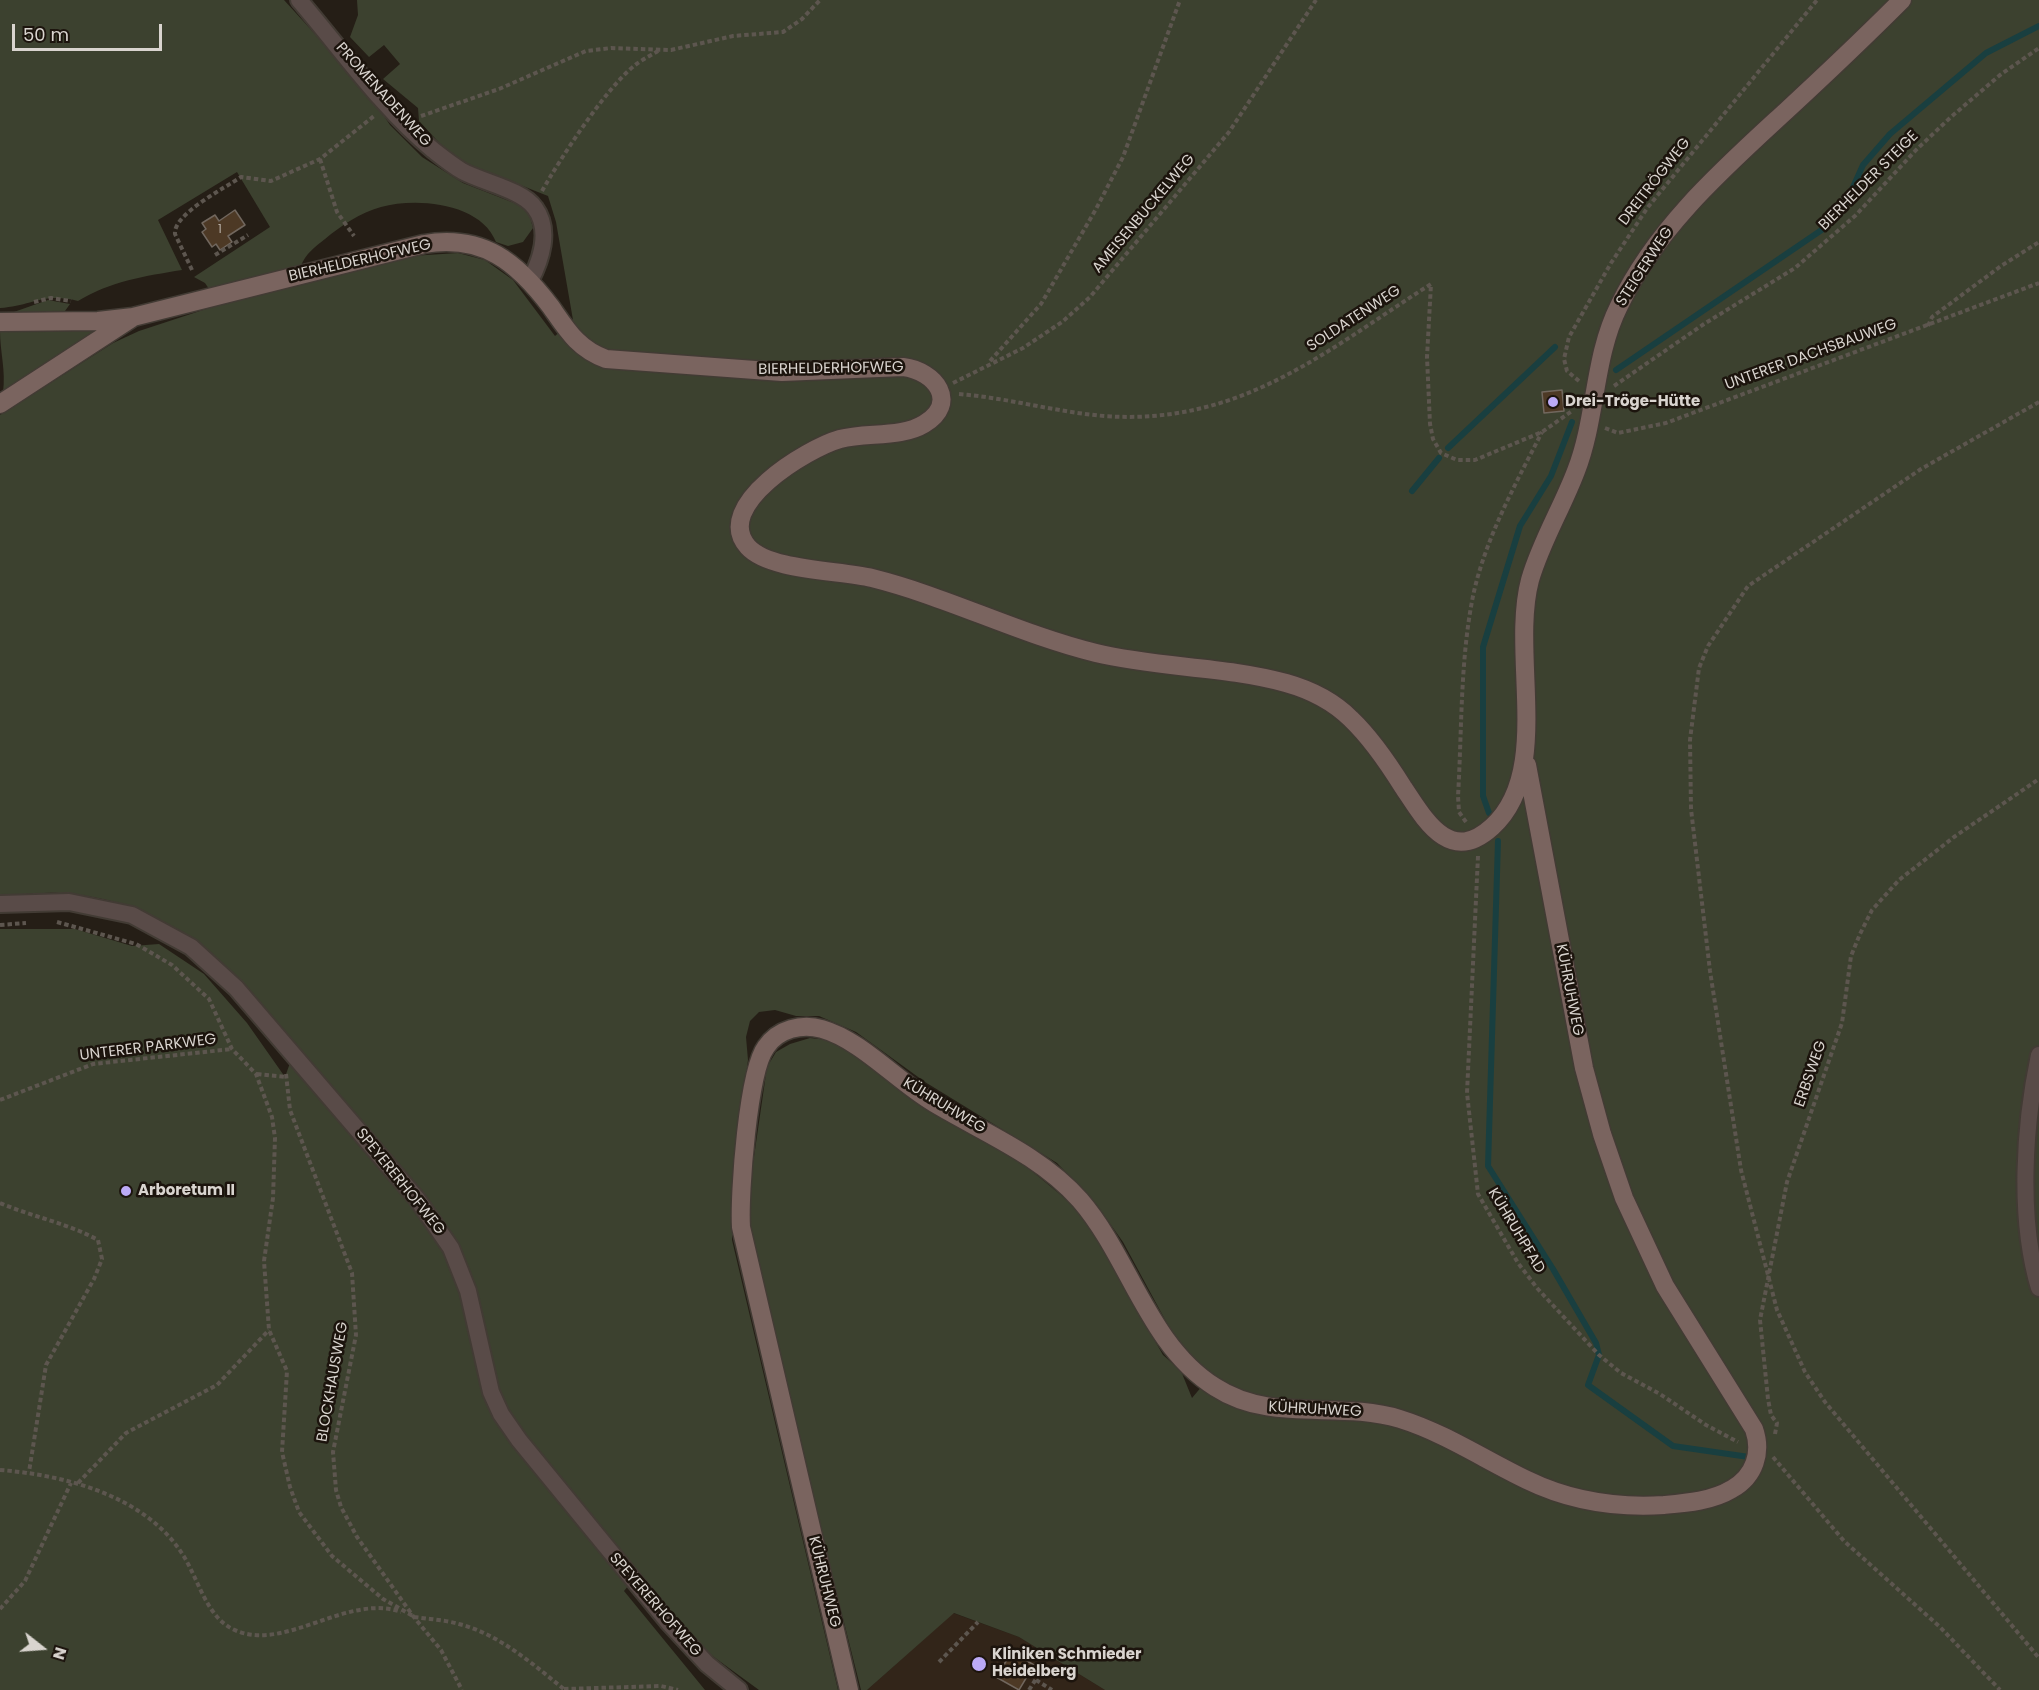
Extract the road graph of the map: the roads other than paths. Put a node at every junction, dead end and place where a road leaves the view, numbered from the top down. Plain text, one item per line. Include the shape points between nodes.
1 (299, 0) edge
2 (1902, 0) edge
3 (530, 281) junction
4 (133, 317) junction
5 (0, 322) edge
6 (0, 404) edge
7 (1525, 757) junction
8 (0, 904) edge
9 (2039, 1055) edge
10 (2039, 1288) edge
11 (739, 1690) edge
12 (849, 1690) edge

1 - 3 street, PROMENADENWEG via 388,106 432,149 456,167 524,198 534,207 542,224 543,239
2 - 7 street, STEIGERWEG via 1724,169 1670,228 1620,302 1607,334 1577,469 1539,554 1526,598
3 - 4 street, BIERHELDERHOFWEG via 495,253 466,244 438,242
3 - 7 street, BIERHELDERHOFWEG via 575,342 606,359 782,372 907,367 930,376 939,390 936,412 920,426 831,442 778,473 753,496 744,509 741,527 747,545 767,558 879,579 1029,633 1101,654 1261,678 1305,689 1351,718 1372,741 1432,829 1453,840 1477,838 1493,826 1520,788
4 - 5 street, BIERHELDERHOFWEG
4 - 6 street
7 - 12 street, KÜHRUHWEG via 1584,1068 1605,1144 1650,1258 1754,1429 1758,1446 1749,1473 1723,1494 1683,1503 1615,1505 1574,1498 1538,1485 1399,1419 1344,1410 1282,1410 1233,1398 1196,1373 1167,1341 1101,1227 1056,1177 1013,1147 932,1102 846,1040 822,1029 799,1027 770,1041 758,1062 743,1165 741,1227
8 - 11 street, SPEYERERHOFWEG via 87,904 132,915 191,947 219,971 417,1199 451,1248 468,1291 491,1392 519,1440 662,1615 707,1664
9 - 10 street via 2027,1142 2027,1188 2029,1232

